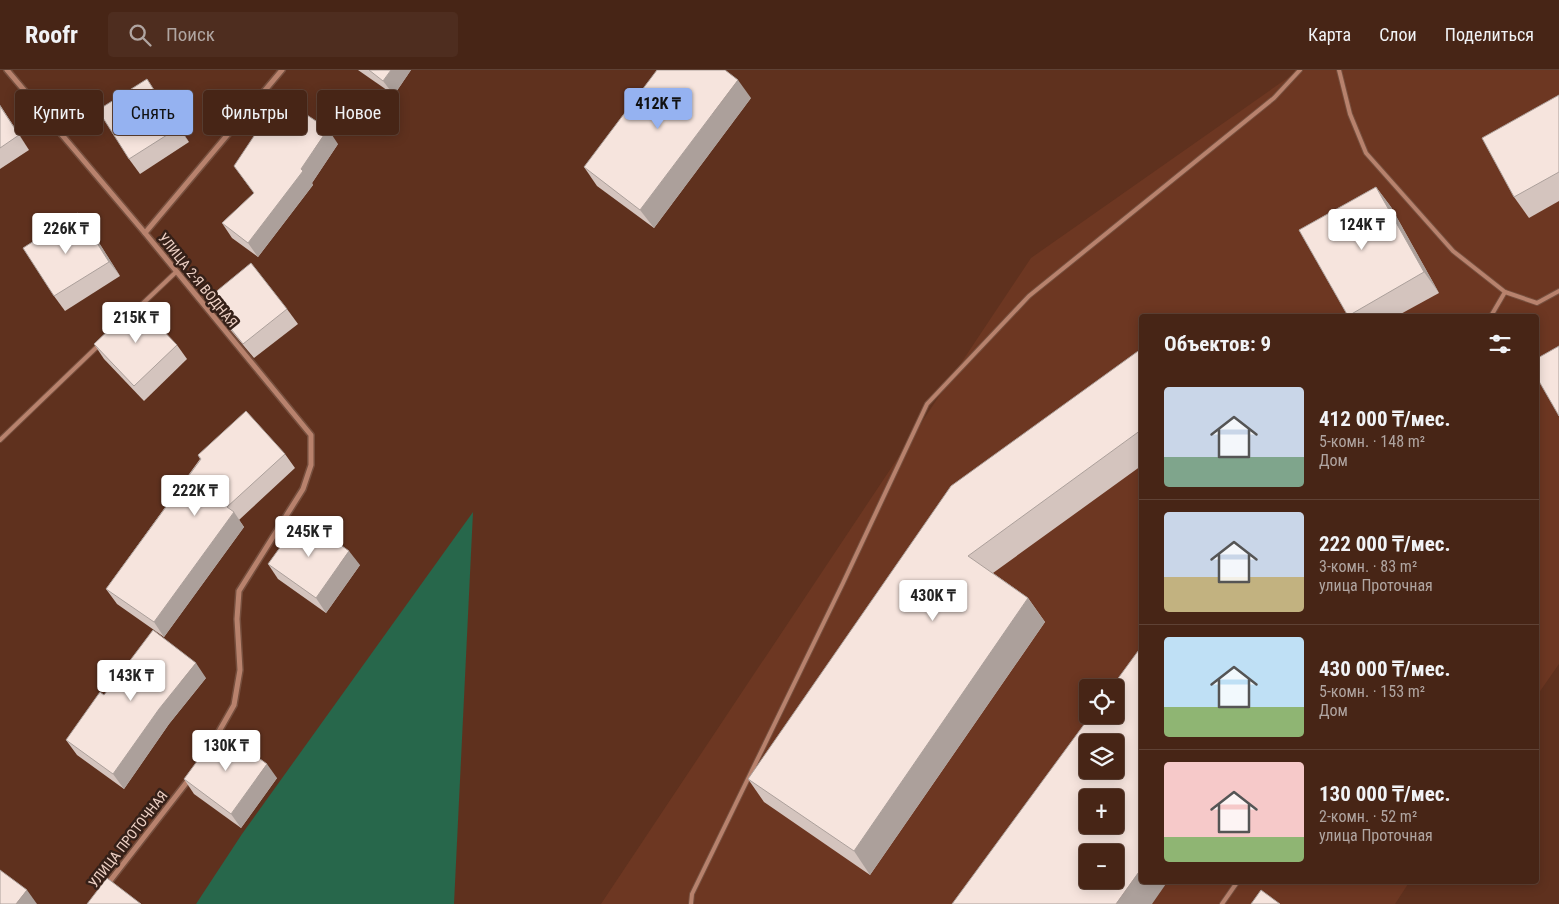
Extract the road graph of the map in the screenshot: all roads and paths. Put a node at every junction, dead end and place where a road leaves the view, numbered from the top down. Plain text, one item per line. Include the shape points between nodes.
1 (7, 70) edge
2 (282, 70) edge
3 (1300, 70) edge
4 (1339, 70) edge
5 (145, 233) junction
6 (176, 272) junction
7 (1559, 291) edge
8 (1505, 292) junction
9 (134, 312) edge
10 (1492, 314) edge
11 (106, 339) edge
12 (0, 440) edge
13 (215, 739) edge
14 (195, 772) edge
15 (1236, 884) edge
16 (104, 888) edge
17 (691, 904) edge
18 (1222, 904) edge

1 - 5 street
2 - 5 street, УЛИЦА 2-Я ВОДНАЯ
3 - 17 lane via 1274,98 1029,296 927,404 692,894
4 - 8 lane via 1350,114 1366,153 1453,251
5 - 6 street, УЛИЦА 2-Я ВОДНАЯ
6 - 9 lane
6 - 13 street, УЛИЦА 2-Я ВОДНАЯ via 311,435 311,465 303,490 239,591 240,670 234,704
7 - 8 lane via 1538,303
8 - 10 lane
11 - 12 lane
14 - 16 street, УЛИЦА ПРОТОЧНАЯ
15 - 18 lane

